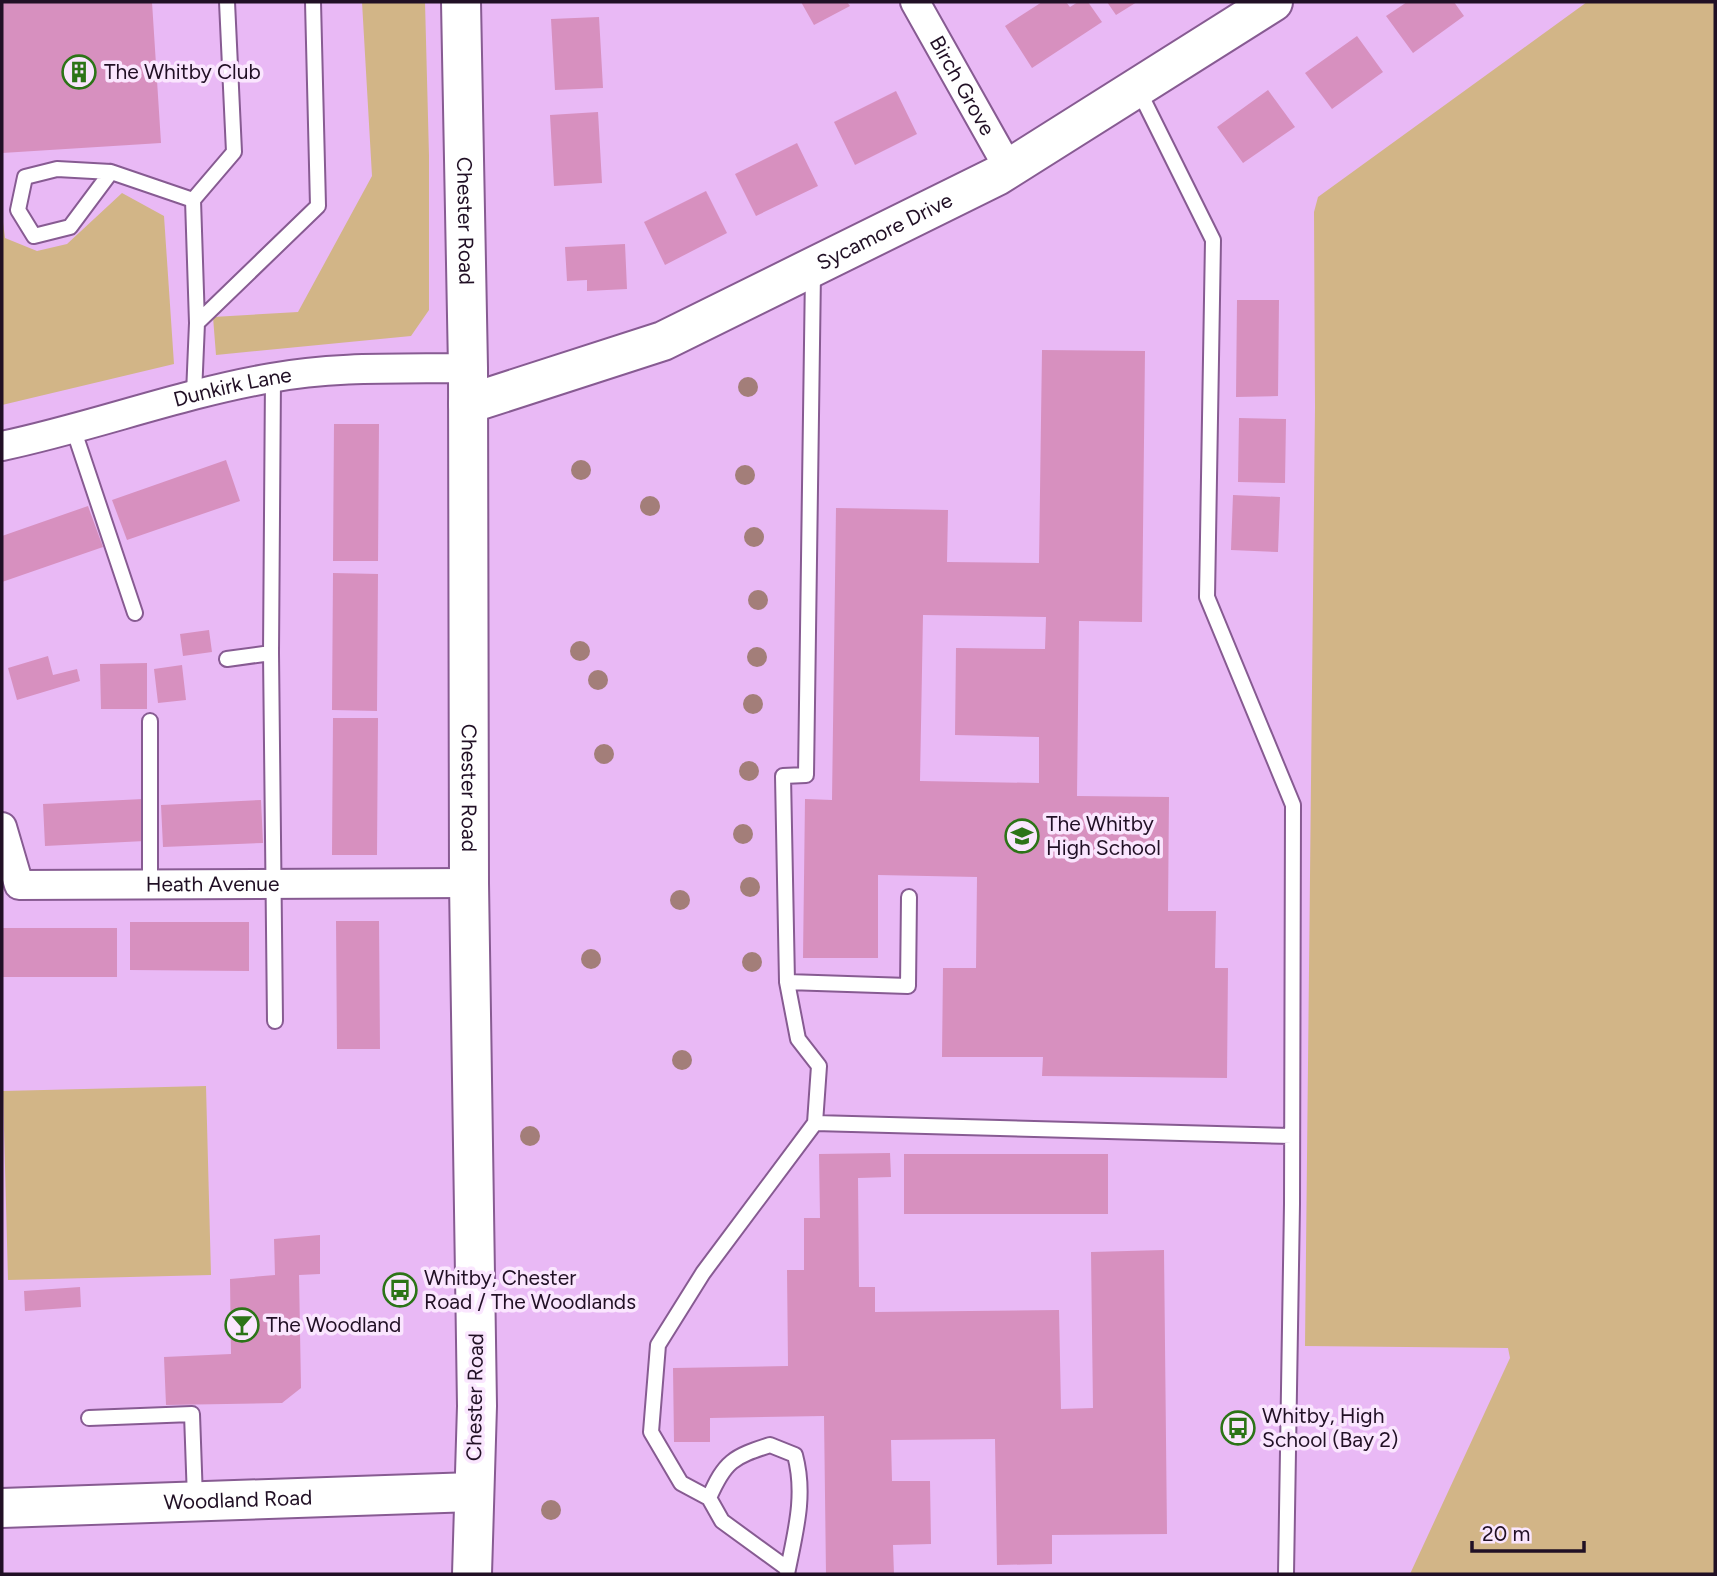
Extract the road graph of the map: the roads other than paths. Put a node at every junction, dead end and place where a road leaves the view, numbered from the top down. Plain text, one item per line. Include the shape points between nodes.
1 (227, 2) edge
2 (313, 2) edge
3 (461, 2) edge
4 (915, 2) edge
5 (1273, 2) edge
6 (1138, 89) junction
7 (1009, 169) junction
8 (111, 173) junction
9 (193, 200) junction
10 (813, 267) junction
11 (197, 323) junction
12 (274, 377) junction
13 (468, 386) junction
14 (194, 394) junction
15 (74, 431) junction
16 (2, 446) edge
17 (135, 613) dead end
18 (271, 653) junction
19 (227, 659) dead end
20 (150, 720) dead end
21 (2, 827) edge
22 (469, 883) junction
23 (150, 884) junction
24 (275, 884) junction
25 (909, 897) dead end
26 (786, 982) junction
27 (275, 1021) dead end
28 (815, 1124) junction
29 (1292, 1136) junction
30 (89, 1418) dead end
31 (473, 1492) junction
32 (709, 1498) junction
33 (195, 1499) junction
34 (2, 1508) edge
35 (788, 1572) edge
36 (471, 1574) edge
37 (1286, 1574) edge

1 - 9 lane via 234,152
2 - 11 lane via 318,206
3 - 13 main road, Chester Road
4 - 7 street, Birch Grove
5 - 6 main road, Sycamore Drive
6 - 7 main road, Sycamore Drive
6 - 29 lane via 1213,240 1207,597 1293,805
7 - 10 main road, Sycamore Drive
8 - 8 lane via 70,227 34,236 18,210 25,177 57,169
8 - 9 lane
9 - 11 lane
10 - 13 main road, Sycamore Drive via 663,341
10 - 26 lane via 806,775 783,776
11 - 14 lane
12 - 13 street, Dunkirk Lane via 371,369
12 - 14 street, Dunkirk Lane
12 - 18 lane
13 - 22 main road, Chester Road
14 - 15 street, Dunkirk Lane
15 - 16 street, Dunkirk Lane
15 - 17 lane
18 - 19 lane
18 - 24 lane
20 - 23 lane
21 - 23 street, Heath Avenue via 19,885
22 - 24 street, Heath Avenue
22 - 31 main road, Chester Road via 477,1406
23 - 24 street, Heath Avenue
24 - 27 lane
25 - 26 lane via 908,986
26 - 28 lane via 799,1039 819,1066
28 - 29 lane
28 - 32 lane via 703,1273 658,1345 651,1432 681,1482
29 - 37 lane
30 - 33 lane via 192,1414
31 - 33 main road, Woodland Road
31 - 36 main road, Chester Road
32 - 35 lane via 722,1521
32 - 35 lane via 734,1457 770,1445 794,1455 801,1479
33 - 34 main road, Woodland Road

